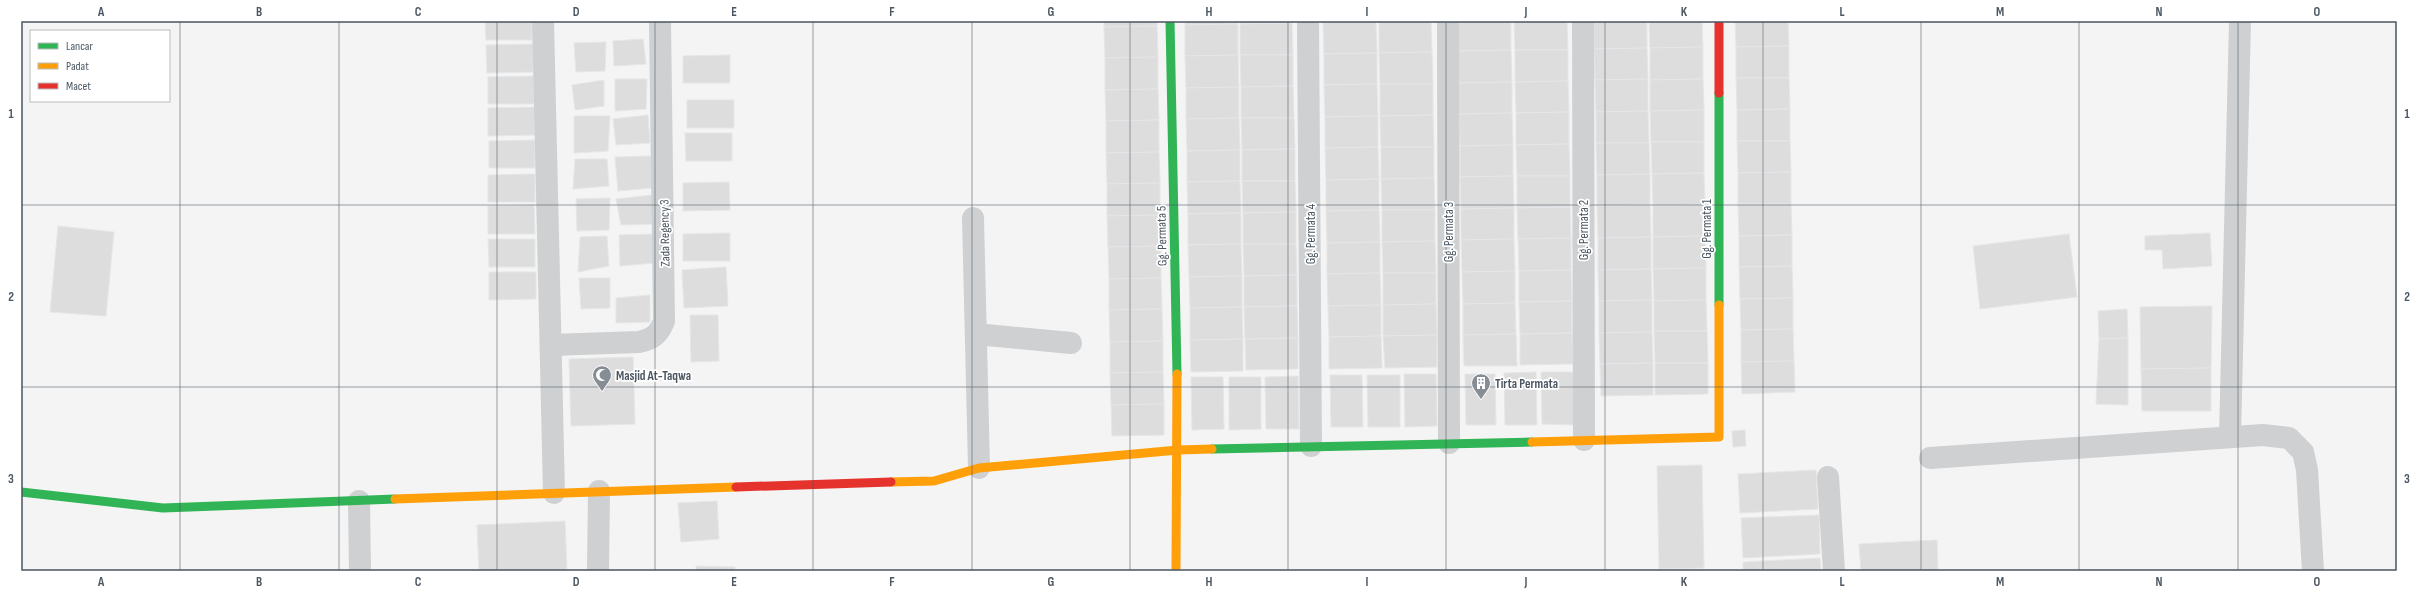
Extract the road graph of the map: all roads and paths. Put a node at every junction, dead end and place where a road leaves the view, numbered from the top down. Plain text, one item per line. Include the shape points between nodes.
1 (543, 21) edge
2 (660, 21) edge
3 (1170, 21) edge
4 (1308, 21) edge
5 (1448, 21) edge
6 (1582, 21) edge
7 (1719, 21) edge
8 (2240, 21) edge
9 (973, 218) dead end
10 (976, 334) junction
11 (1071, 343) dead end
12 (551, 345) junction
13 (2230, 437) junction
14 (1584, 440) junction
15 (1449, 443) junction
16 (1311, 446) junction
17 (1178, 450) junction
18 (1930, 458) dead end
19 (979, 468) junction
20 (1828, 477) dead end
21 (599, 491) junction
22 (21, 492) edge
23 (554, 493) junction
24 (359, 501) junction
25 (360, 571) edge
26 (598, 571) edge
27 (1176, 571) edge
28 (1834, 571) edge
29 (2313, 571) edge

1 - 12 street
2 - 12 street, Zada Regency 3 via 664,321 660,331 652,339 639,342
3 - 17 street, Gg. Permata 5
4 - 16 street, Gg. Permata 4
5 - 15 street, Gg. Permata 3
6 - 14 street, Gg. Permata 2
7 - 14 street, Gg. Permata 1 via 1719,437
8 - 13 street
9 - 10 street
10 - 11 street
10 - 19 street
12 - 23 street
13 - 18 street
13 - 29 street via 2264,434 2289,438 2304,452
14 - 15 street
15 - 16 street
16 - 17 street
17 - 19 street
17 - 27 street, Gg. Permata 5
19 - 21 street via 934,481
20 - 28 street
21 - 23 street
21 - 26 street
22 - 24 street via 162,508
23 - 24 street
24 - 25 street

